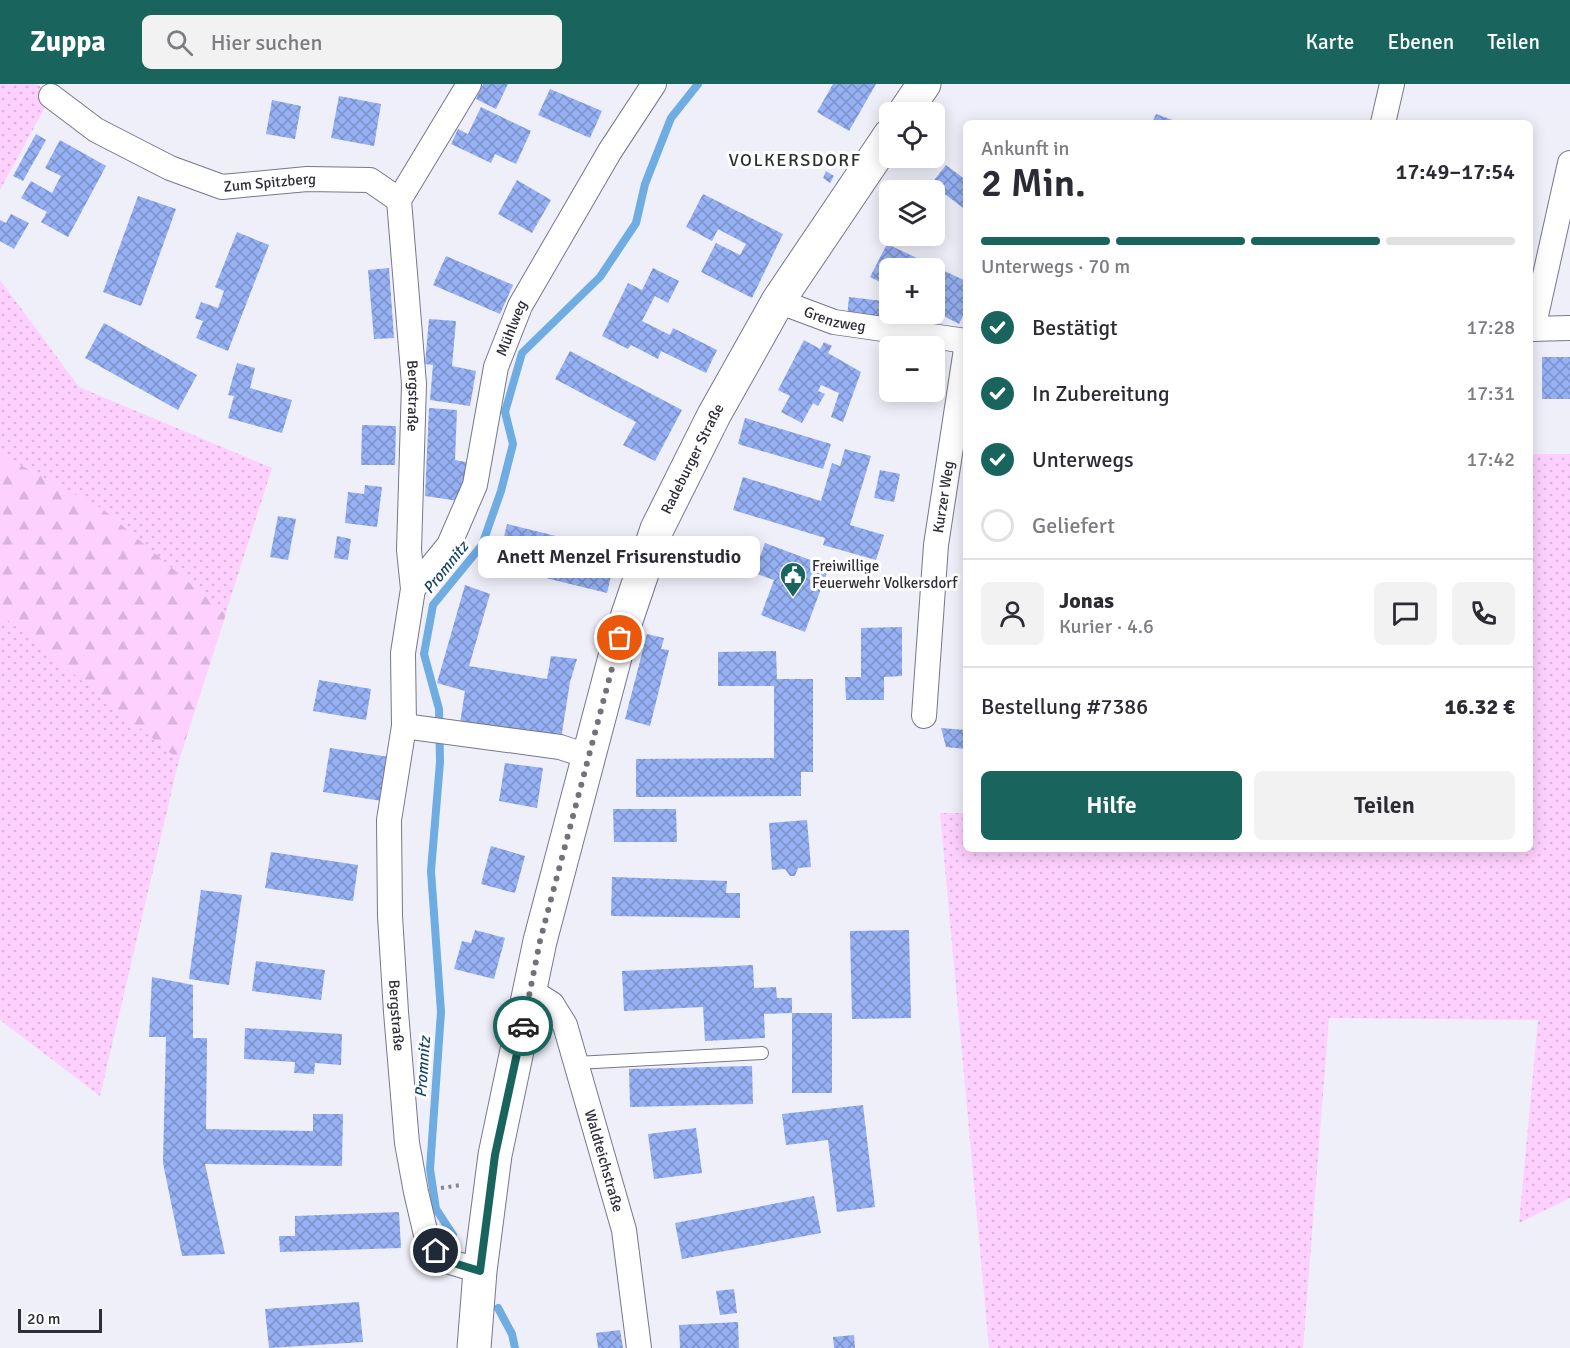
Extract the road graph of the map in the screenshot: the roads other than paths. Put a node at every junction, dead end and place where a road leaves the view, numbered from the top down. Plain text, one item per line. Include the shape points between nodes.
1 (469, 84) edge
2 (654, 84) edge
3 (924, 84) edge
4 (1392, 84) edge
5 (51, 96) dead end
6 (911, 102) edge
7 (1384, 120) edge
8 (879, 151) edge
9 (1570, 164) edge
10 (399, 200) junction
11 (778, 301) junction
12 (1533, 325) edge
13 (1570, 328) edge
14 (1533, 329) edge
15 (963, 341) edge
16 (963, 368) edge
17 (413, 589) junction
18 (924, 716) dead end
19 (412, 728) junction
20 (587, 756) junction
21 (530, 990) junction
22 (762, 1053) dead end
23 (576, 1063) junction
24 (480, 1271) junction
25 (474, 1348) edge
26 (639, 1348) edge

1 - 10 street
2 - 17 street, Mühlweg via 610,150 520,306 496,367 475,485 449,545
3 - 6 main road
4 - 7 street
5 - 10 street, Zum Spitzberg via 96,130 170,168 222,187 307,179 370,180
8 - 11 main road, Radeburger Straße
9 - 12 street
10 - 17 street, Bergstraße via 414,384 409,550
11 - 15 street, Grenzweg via 834,322
11 - 20 main road, Radeburger Straße via 714,415 657,529 620,638
13 - 14 street
16 - 18 street, Kurzer Weg via 936,544
17 - 19 street, Bergstraße via 403,653
19 - 20 street via 560,747
19 - 24 street, Bergstraße via 389,820 390,916 407,1143 427,1239 447,1261
20 - 21 main road, Radeburger Straße
21 - 23 street, Waldteichstraße via 552,1004 565,1025
21 - 24 main road, Radeburger Straße via 495,1155
22 - 23 lane
23 - 26 street, Waldteichstraße via 624,1230
24 - 25 main road, Radeburger Straße

